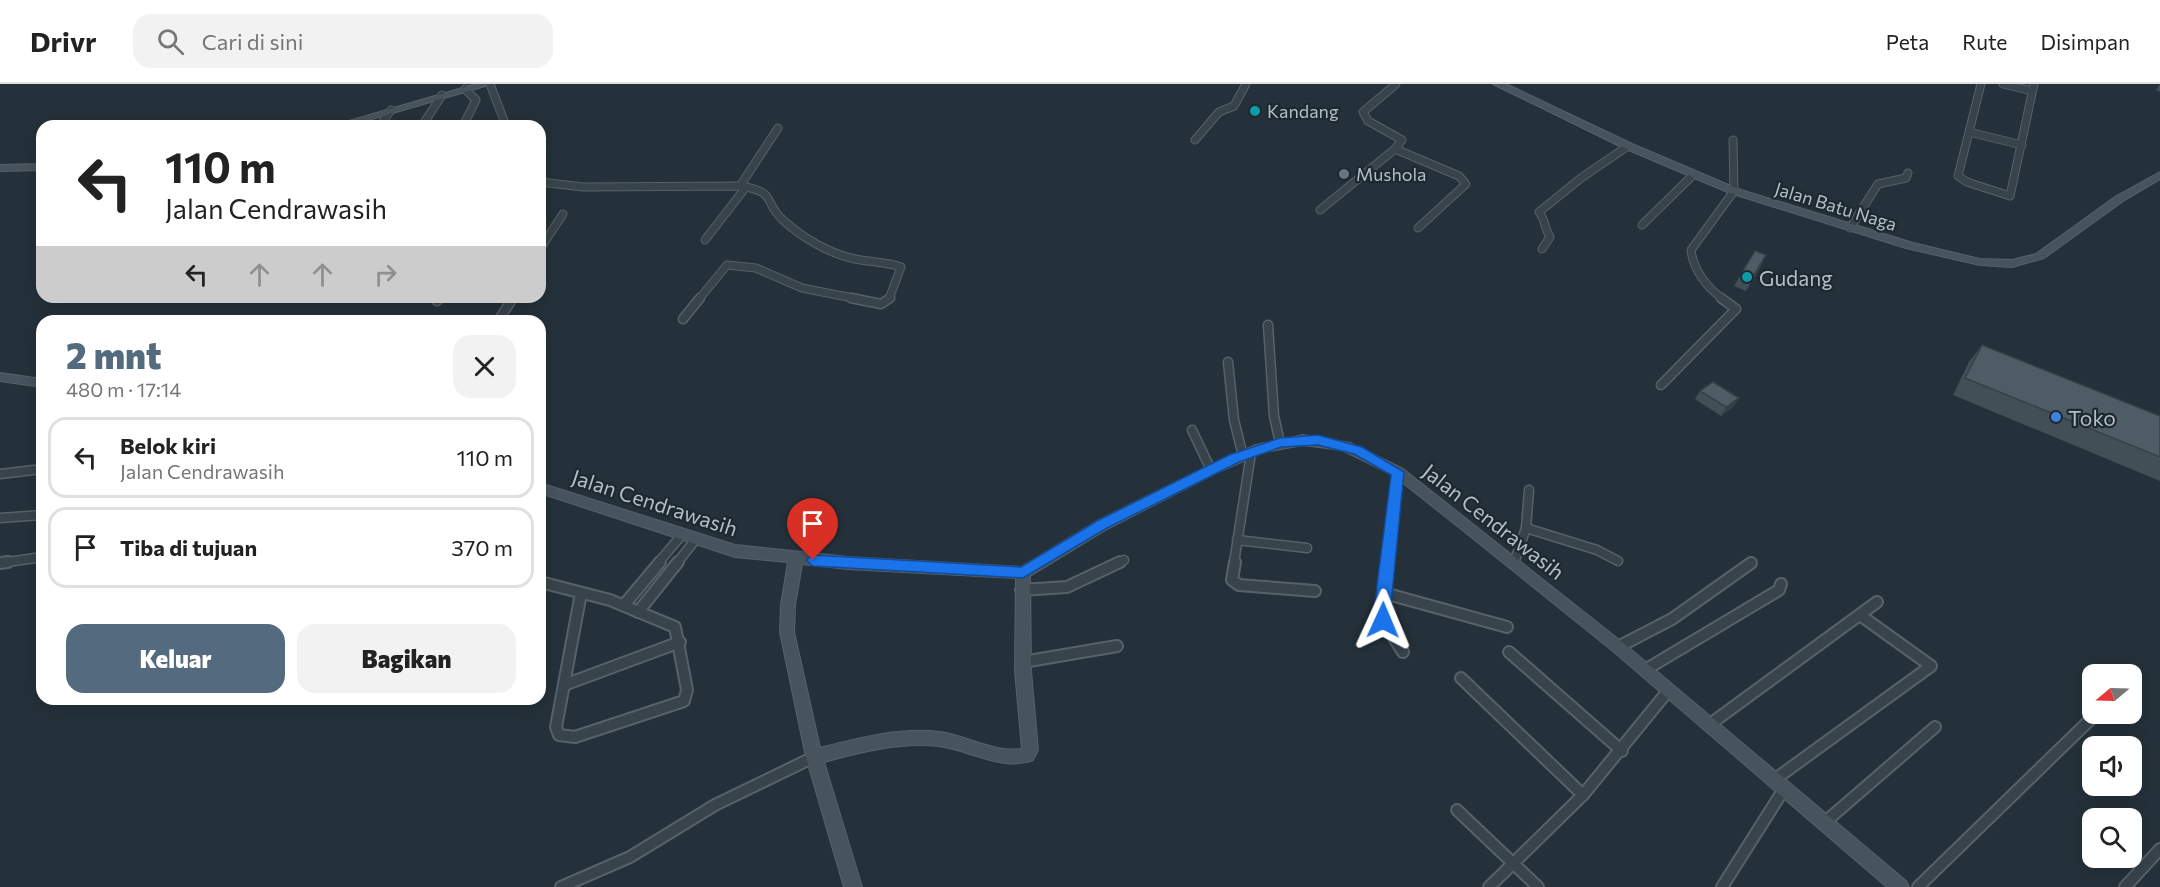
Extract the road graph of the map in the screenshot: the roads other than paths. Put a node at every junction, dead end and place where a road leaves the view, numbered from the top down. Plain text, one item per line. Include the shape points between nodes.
1 (488, 84) edge
2 (1246, 84) edge
3 (1396, 84) edge
4 (1498, 84) edge
5 (1981, 84) edge
6 (2003, 84) edge
7 (2033, 87) edge
8 (465, 89) junction
9 (442, 95) junction
10 (391, 110) junction
11 (358, 120) edge
12 (384, 120) edge
13 (426, 120) edge
14 (466, 120) edge
15 (503, 120) edge
16 (778, 128) dead end
17 (1969, 132) junction
18 (1733, 140) dead end
19 (1195, 141) dead end
20 (2022, 145) junction
21 (1628, 146) junction
22 (1395, 149) junction
23 (36, 167) edge
24 (0, 168) edge
25 (1908, 173) dead end
26 (1693, 175) junction
27 (2160, 175) edge
28 (546, 183) edge
29 (743, 186) junction
30 (1734, 191) junction
31 (1320, 210) dead end
32 (563, 214) dead end
33 (1642, 225) dead end
34 (1418, 228) dead end
35 (1850, 228) junction
36 (546, 240) edge
37 (705, 240) dead end
38 (1542, 249) dead end
39 (716, 262) dead end
40 (727, 265) junction
41 (683, 318) dead end
42 (1268, 326) dead end
43 (1228, 362) dead end
44 (0, 377) edge
45 (36, 382) edge
46 (1661, 385) dead end
47 (1192, 430) dead end
48 (1280, 443) junction
49 (1247, 454) junction
50 (36, 470) edge
51 (1211, 470) junction
52 (1398, 472) junction
53 (0, 474) edge
54 (546, 490) edge
55 (1529, 490) dead end
56 (36, 515) edge
57 (0, 518) edge
58 (1526, 528) junction
59 (681, 536) junction
60 (696, 539) junction
61 (1237, 540) junction
62 (1307, 548) dead end
63 (36, 558) edge
64 (796, 559) junction
65 (1124, 560) dead end
66 (1618, 561) dead end
67 (0, 563) edge
68 (1514, 563) junction
69 (1751, 563) dead end
70 (1023, 573) junction
71 (546, 584) edge
72 (1781, 584) dead end
73 (1021, 590) junction
74 (1315, 591) dead end
75 (581, 593) junction
76 (1384, 593) junction
77 (1877, 602) dead end
78 (624, 605) junction
79 (638, 612) junction
80 (1860, 615) junction
81 (1507, 627) dead end
82 (680, 642) junction
83 (1117, 646) dead end
84 (1618, 647) junction
85 (1403, 652) dead end
86 (1509, 652) dead end
87 (1023, 662) junction
88 (1645, 670) junction
89 (1461, 678) dead end
90 (564, 685) junction
91 (1668, 691) junction
92 (2086, 724) edge
93 (1709, 725) junction
94 (1935, 727) dead end
95 (1622, 751) junction
96 (814, 757) junction
97 (1779, 785) junction
98 (1583, 795) junction
99 (1457, 810) dead end
100 (1824, 823) junction
101 (2160, 849) edge
102 (1512, 864) junction
103 (561, 887) edge
104 (853, 887) edge
105 (1489, 887) edge
106 (1538, 887) edge
107 (1722, 887) edge
108 (1900, 887) edge
109 (1918, 887) edge
110 (2125, 887) edge

1 - 8 street
1 - 15 street
2 - 19 street via 1234,106 1219,112
3 - 22 street via 1363,112 1368,121 1400,137
4 - 21 street, Jalan Batu Naga
5 - 17 street
6 - 7 street
7 - 20 street
8 - 9 street
8 - 14 street via 476,100
9 - 10 street
9 - 13 street
10 - 11 street
10 - 12 street
16 - 29 street
17 - 20 street
17 - 20 street via 1959,178 2010,196
18 - 30 street
21 - 26 street, Jalan Batu Naga
21 - 38 street via 1539,212 1550,237
22 - 31 street
22 - 34 street via 1459,176 1466,184
23 - 24 street
25 - 35 street via 1906,178 1878,183
26 - 30 street, Jalan Batu Naga
26 - 33 street
27 - 35 street, Jalan Batu Naga via 2119,199 2040,256 2022,262 2002,264 1940,254
28 - 29 street
29 - 37 street
29 - 40 street via 766,191 780,219 832,251 901,268 889,300 881,304 802,288 756,268
30 - 35 street, Jalan Batu Naga
30 - 46 street via 1690,250 1692,261 1711,291 1736,309
32 - 36 street
39 - 40 street
40 - 41 street
42 - 48 street via 1274,416
43 - 49 street via 1233,420
44 - 45 street
47 - 51 street
48 - 49 street, Jalan Cendrawasih
48 - 52 street, Jalan Cendrawasih via 1330,442 1358,450
49 - 51 street, Jalan Cendrawasih
49 - 61 street
50 - 53 street
51 - 70 street, Jalan Cendrawasih via 1102,525
52 - 68 street, Jalan Cendrawasih
52 - 76 street
54 - 59 street, Jalan Cendrawasih
55 - 58 street
56 - 57 street
58 - 66 street via 1597,550
58 - 68 street
59 - 60 street, Jalan Cendrawasih
59 - 78 street
60 - 64 street, Jalan Cendrawasih via 735,551
60 - 79 street
61 - 62 street
61 - 74 street via 1232,578 1235,583
63 - 67 street
64 - 70 street, Jalan Cendrawasih
64 - 96 street via 787,632
65 - 73 street via 1066,587
68 - 84 street, Jalan Cendrawasih
69 - 84 street via 1672,619
70 - 73 street
71 - 75 street
72 - 88 street via 1779,590
73 - 87 street
75 - 78 street
75 - 90 street
76 - 81 street
76 - 85 street via 1383,620
77 - 80 street
78 - 79 street
79 - 82 street via 675,627
80 - 93 street
80 - 97 street via 1931,666
82 - 90 street
82 - 90 street via 687,690 681,703 566,738 559,735 556,727
83 - 87 street
84 - 88 street, Jalan Cendrawasih
86 - 95 street
87 - 96 street via 1030,750 1024,756 922,739 871,744
88 - 91 street, Jalan Cendrawasih
89 - 98 street
91 - 93 street, Jalan Cendrawasih
91 - 95 street
92 - 109 street
93 - 97 street, Jalan Cendrawasih
94 - 100 street
95 - 98 street
96 - 103 street via 743,789 630,857
96 - 104 street
97 - 100 street, Jalan Cendrawasih
97 - 107 street
98 - 102 street
99 - 102 street
100 - 108 street, Jalan Cendrawasih
101 - 110 street
102 - 105 street
102 - 106 street

